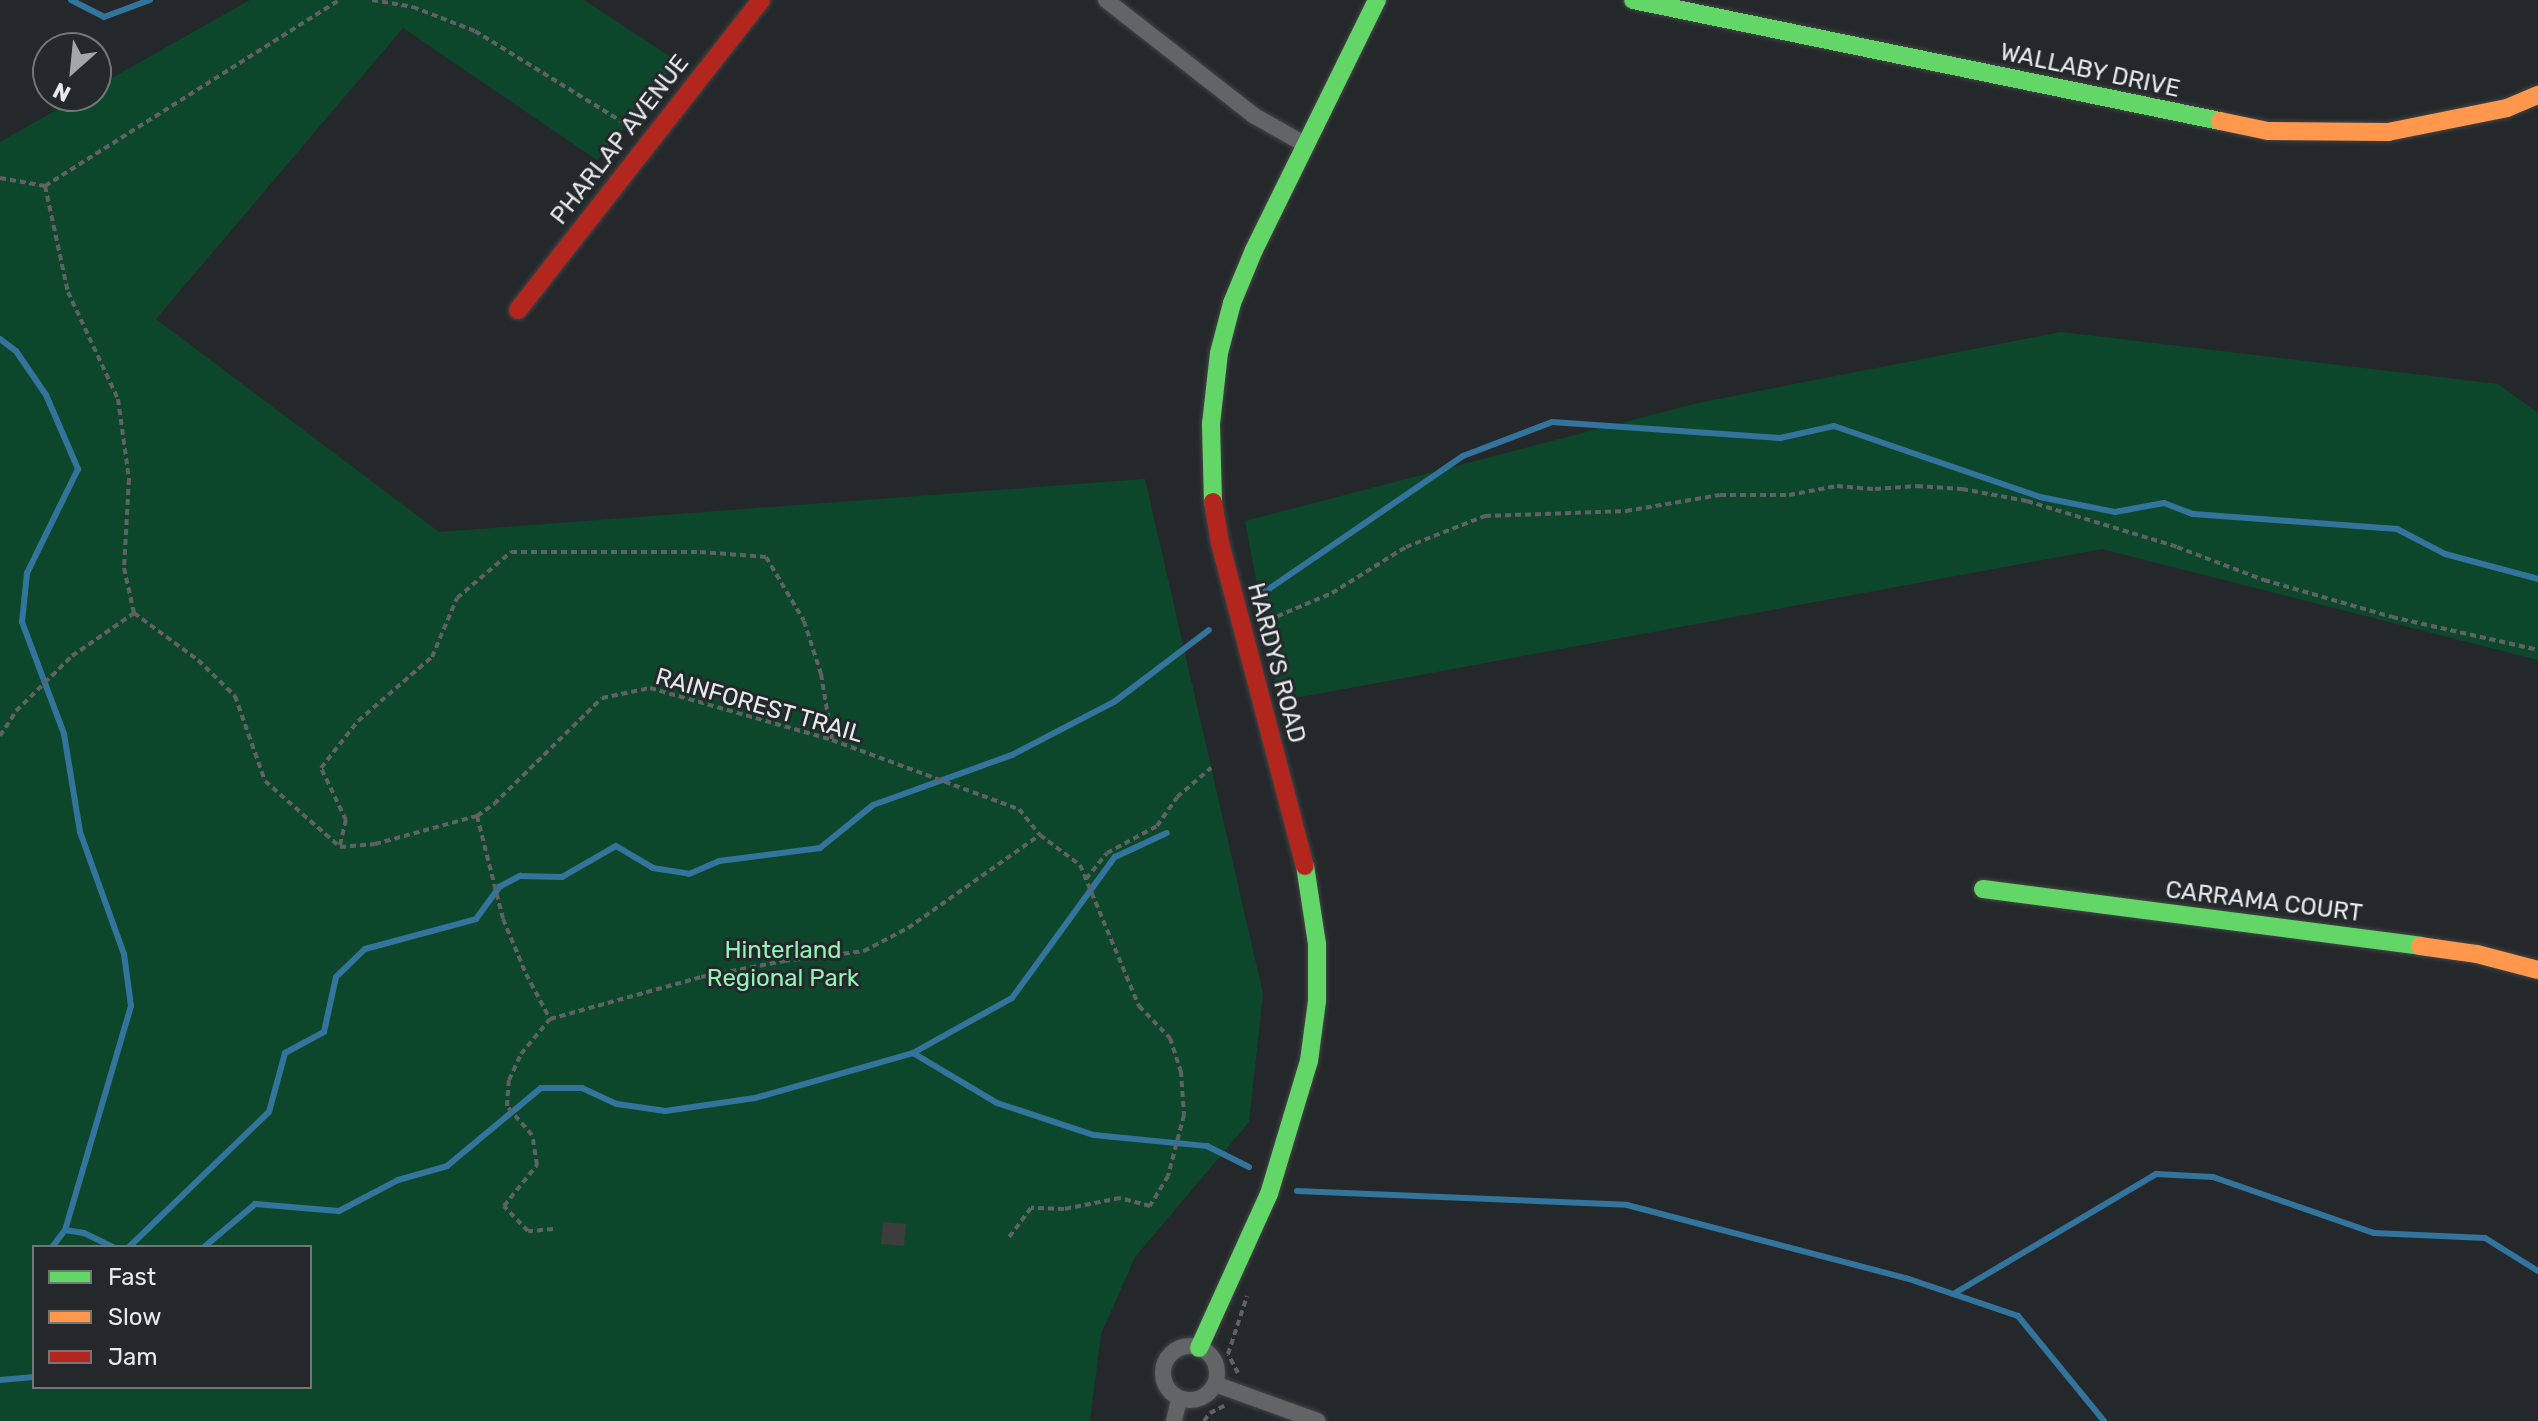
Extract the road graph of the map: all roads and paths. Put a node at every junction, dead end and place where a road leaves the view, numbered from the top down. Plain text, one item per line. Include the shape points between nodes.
1 (339, 0) edge
2 (372, 0) edge
3 (761, 0) edge
4 (1106, 0) edge
5 (1377, 0) edge
6 (1633, 0) edge
7 (2538, 95) edge
8 (650, 140) junction
9 (1304, 144) junction
10 (0, 178) edge
11 (45, 186) junction
12 (518, 310) dead end
13 (1254, 610) dead end
14 (134, 613) junction
15 (1250, 627) junction
16 (1261, 638) dead end
17 (2538, 650) edge
18 (0, 736) edge
19 (832, 740) junction
20 (1211, 768) dead end
21 (477, 816) junction
22 (1040, 835) junction
23 (340, 847) junction
24 (1086, 879) junction
25 (1983, 889) dead end
26 (2538, 970) edge
27 (550, 1019) junction
28 (553, 1229) dead end
29 (1008, 1239) dead end
30 (1252, 1283) dead end
31 (1199, 1348) junction
32 (1247, 1378) dead end
33 (1215, 1384) junction
34 (1179, 1399) junction
35 (1236, 1407) dead end
36 (1174, 1421) edge
37 (1204, 1421) edge
38 (1317, 1421) edge

1 - 11 path
2 - 8 path via 413,7 475,31
3 - 8 street, PHARLAP AVENUE
4 - 9 street via 1253,115
5 - 9 street, HARDYS ROAD
6 - 7 street, WALLABY DRIVE via 2268,131 2388,132 2507,108
8 - 12 street, PHARLAP AVENUE
9 - 15 street, HARDYS ROAD via 1232,303 1219,353 1211,424 1211,486 1220,543
10 - 11 path
11 - 14 path via 68,292 118,399 129,479 124,568
13 - 15 path
14 - 18 path via 72,656 16,711
14 - 23 path via 198,660 235,696 265,781
15 - 16 path
15 - 17 path via 1302,608 1406,547 1485,516 1626,511 1720,495 1789,495 1837,486 1917,486 2027,501 2264,580 2392,617
15 - 31 street, HARDYS ROAD via 1307,874 1317,944 1317,1001 1309,1061 1269,1194
19 - 21 path, RAINFOREST TRAIL via 650,688 602,698
19 - 22 path, RAINFOREST TRAIL via 1019,809
19 - 23 path via 821,674 804,621 766,557 511,552 457,598 432,657 358,721 321,768 346,820
20 - 24 path via 1177,797 1157,826 1107,853
21 - 23 path, RAINFOREST TRAIL via 375,844
21 - 27 path via 503,919
22 - 24 path, RAINFOREST TRAIL via 1080,865
22 - 27 path via 908,928 864,951 701,977
24 - 29 path, RAINFOREST TRAIL via 1139,1006 1170,1038 1181,1071 1184,1115 1168,1176 1150,1206 1120,1198 1064,1209 1031,1208
25 - 26 street, CARRAMA COURT via 2477,954
27 - 28 path via 521,1054 509,1080 507,1106 532,1135 537,1165 504,1206 528,1231
30 - 32 path via 1228,1354 1237,1373
31 - 33 street via 1216,1367
31 - 34 street via 1178,1349 1164,1365 1165,1385
33 - 34 street via 1200,1398
33 - 38 street
34 - 36 street
35 - 37 path via 1217,1409

